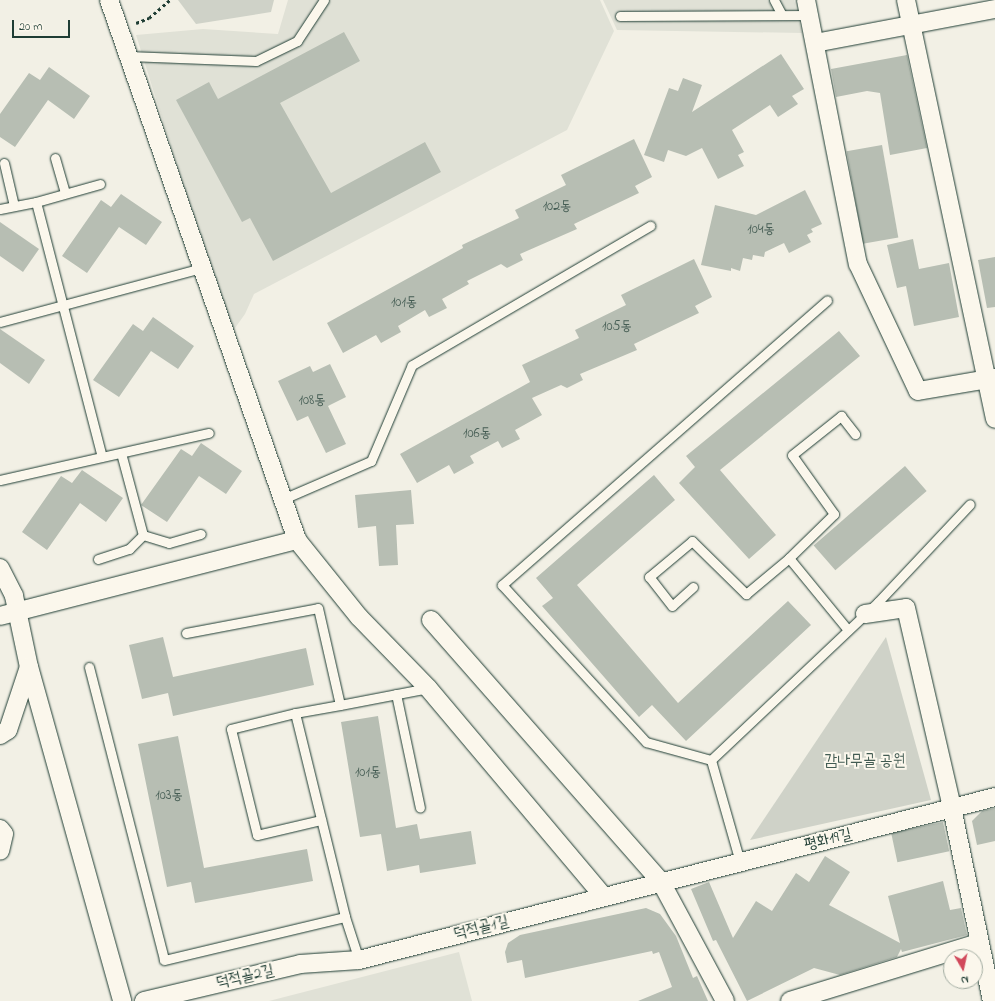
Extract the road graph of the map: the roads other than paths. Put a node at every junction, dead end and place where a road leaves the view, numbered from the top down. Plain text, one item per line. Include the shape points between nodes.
1 (109, 0) edge
2 (324, 0) edge
3 (774, 0) edge
4 (906, 0) edge
5 (808, 8) edge
6 (995, 9) edge
7 (782, 15) junction
8 (620, 16) dead end
9 (911, 24) junction
10 (815, 43) junction
11 (128, 56) junction
12 (55, 158) dead end
13 (4, 163) dead end
14 (100, 184) dead end
15 (65, 193) junction
16 (36, 202) junction
17 (14, 206) junction
18 (0, 210) edge
19 (650, 226) dead end
20 (202, 268) junction
21 (827, 300) dead end
22 (63, 306) junction
23 (0, 322) edge
24 (991, 379) edge
25 (995, 418) edge
26 (209, 433) dead end
27 (855, 434) dead end
28 (121, 453) junction
29 (102, 457) junction
30 (0, 480) edge
31 (283, 499) junction
32 (970, 504) dead end
33 (201, 534) dead end
34 (143, 535) junction
35 (297, 540) junction
36 (789, 558) junction
37 (98, 559) dead end
38 (0, 568) edge
39 (693, 587) dead end
40 (17, 612) junction
41 (865, 614) junction
42 (0, 616) edge
43 (431, 620) dead end
44 (848, 630) junction
45 (186, 633) dead end
46 (89, 666) dead end
47 (29, 667) junction
48 (428, 688) junction
49 (396, 694) junction
50 (340, 705) junction
51 (295, 713) junction
52 (0, 735) edge
53 (711, 760) junction
54 (995, 797) edge
55 (420, 808) dead end
56 (952, 808) junction
57 (321, 820) junction
58 (0, 829) edge
59 (0, 851) edge
60 (740, 862) junction
61 (661, 882) junction
62 (604, 897) junction
63 (345, 917) junction
64 (978, 942) junction
65 (359, 960) junction
66 (300, 964) joint
67 (122, 1001) edge
68 (144, 1001) edge
69 (725, 1001) edge
70 (790, 1001) edge
71 (992, 1001) edge

1 - 11 street
2 - 11 lane via 297,42 256,61
3 - 7 lane
4 - 9 street
5 - 7 lane
5 - 10 street
6 - 9 street
7 - 8 lane
9 - 10 street
9 - 24 street
10 - 24 street via 858,264 918,391
11 - 20 street
12 - 15 lane
13 - 17 lane
14 - 15 lane
15 - 16 lane
16 - 17 lane
16 - 22 lane
17 - 18 lane
19 - 31 lane via 412,365 371,461
20 - 22 lane
20 - 31 street
21 - 53 lane via 502,586 646,742
22 - 23 lane
22 - 29 lane
24 - 25 street
26 - 28 lane
27 - 36 lane via 841,416 792,455 834,514
28 - 29 lane
28 - 34 lane
29 - 30 lane
31 - 35 street
32 - 41 lane
33 - 34 lane via 169,543
34 - 37 lane via 129,549
35 - 40 street
35 - 48 street via 359,617
36 - 39 lane via 746,594 692,541 648,577 672,606
36 - 44 lane
38 - 40 street via 14,596
40 - 42 street
40 - 47 street
41 - 44 lane
41 - 56 street via 906,608
43 - 61 street
44 - 53 lane
45 - 50 lane via 318,608
46 - 63 lane via 164,960
47 - 52 street via 8,730
47 - 67 street
48 - 49 lane
48 - 62 street
49 - 50 lane
49 - 55 lane
50 - 51 lane
51 - 57 lane
51 - 57 lane via 231,729 257,835
53 - 60 lane
54 - 56 street, 평화19길
56 - 60 street, 평화19길
56 - 64 street
57 - 63 lane
58 - 59 street via 4,834
60 - 61 street, 평화19길
61 - 62 street, 덕적골1길
61 - 69 street
62 - 65 street, 덕적골1길
63 - 65 lane
64 - 70 street
64 - 71 street
65 - 66 street, 덕적골1길
66 - 68 street, 덕적골2길

